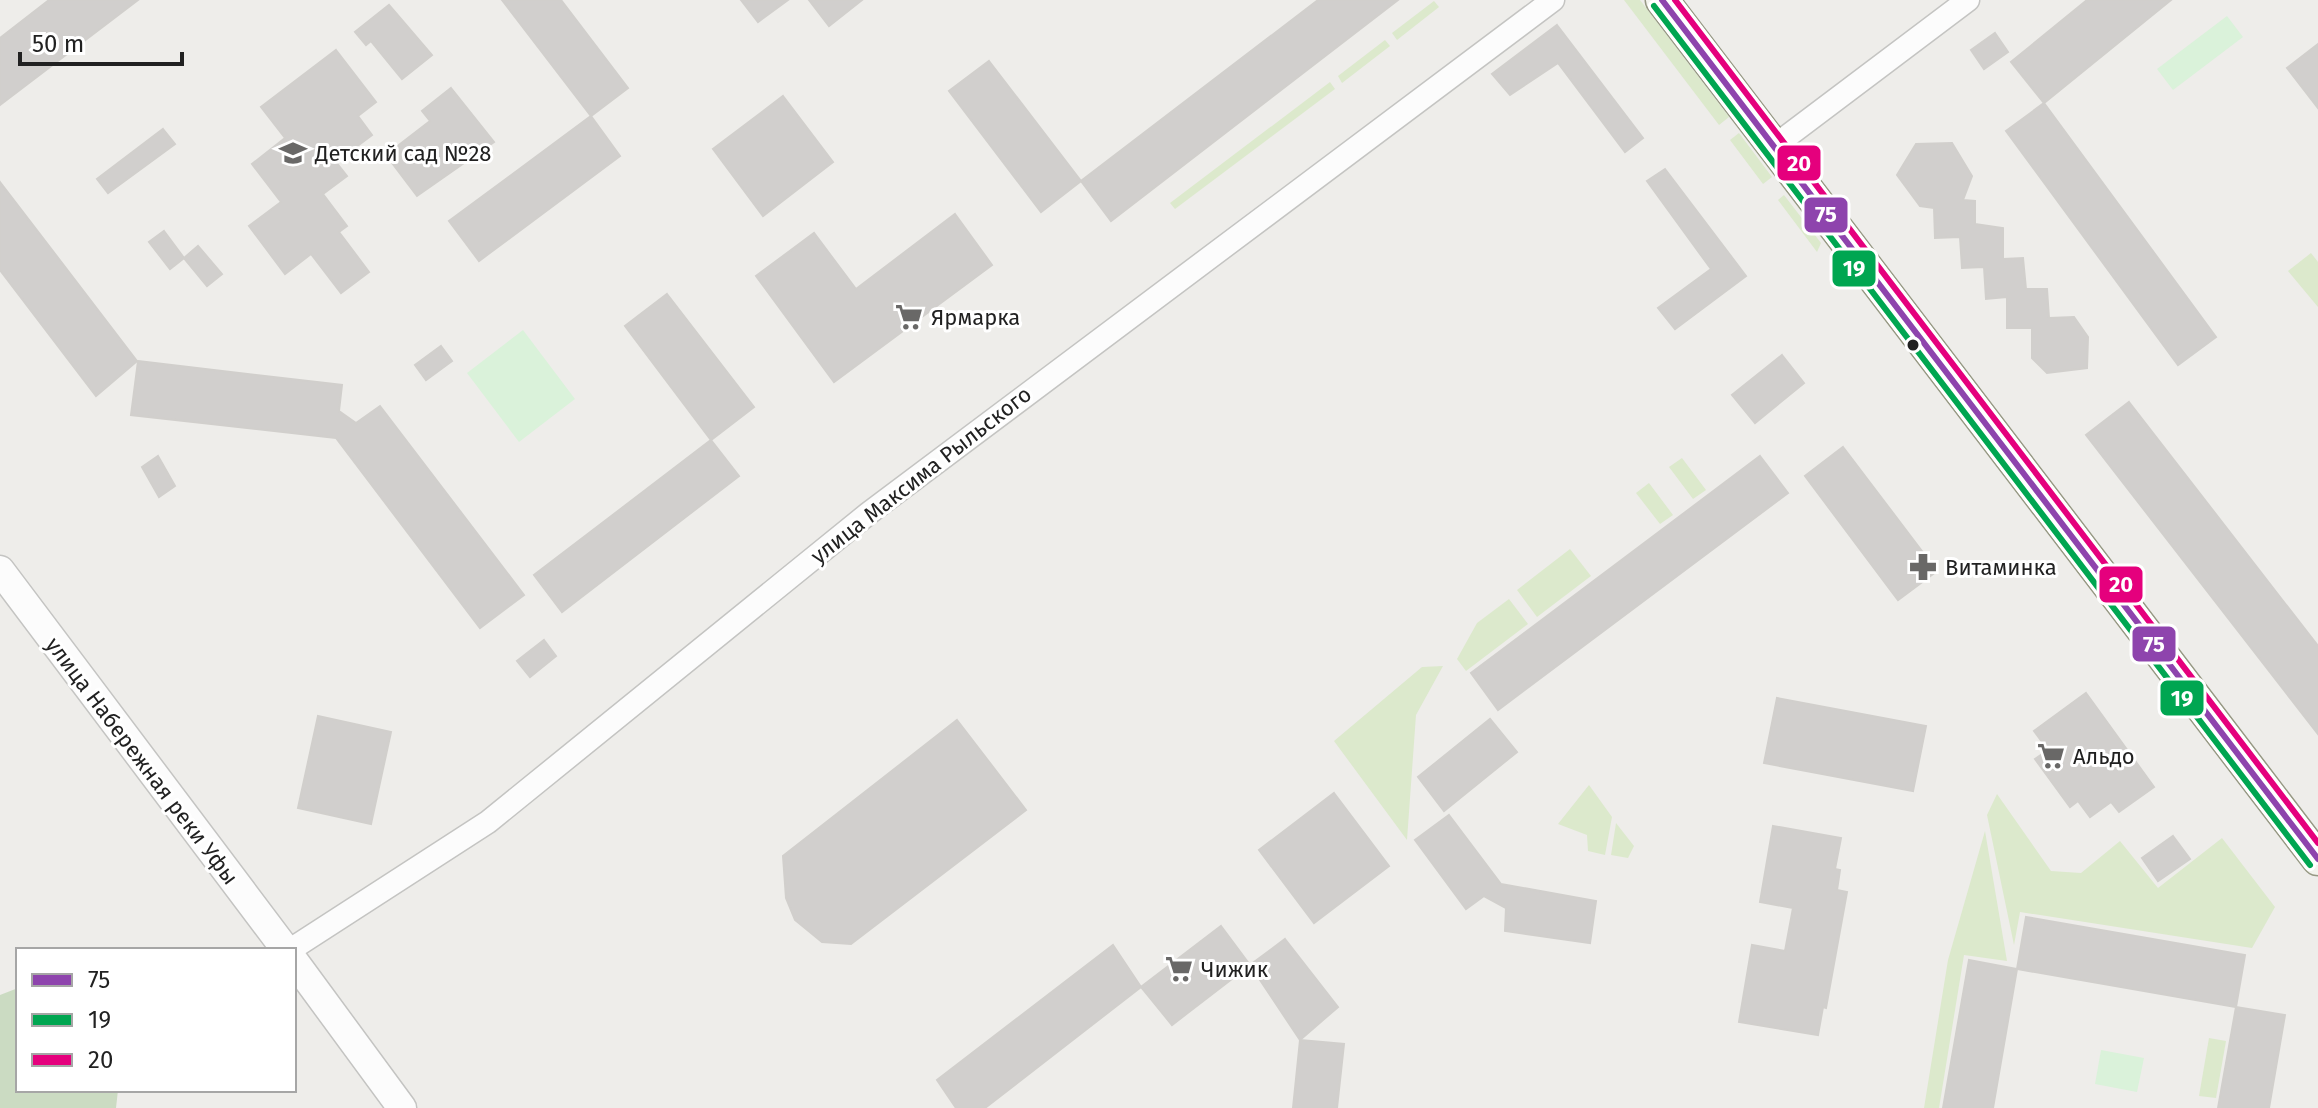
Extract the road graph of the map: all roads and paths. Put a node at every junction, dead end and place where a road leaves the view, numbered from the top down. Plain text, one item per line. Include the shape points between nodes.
1 (1553, 0) edge
2 (1662, 0) edge
3 (1968, 0) edge
4 (1773, 147) junction
5 (0, 570) edge
6 (2318, 859) edge
7 (286, 948) edge
8 (291, 948) edge
9 (296, 964) edge
10 (402, 1108) edge

1 - 8 street, улица Максима Рыльского via 869,513 488,822
2 - 4 main road
3 - 4 street
4 - 6 main road
5 - 7 street, улица Набережная реки Уфы
9 - 10 street

